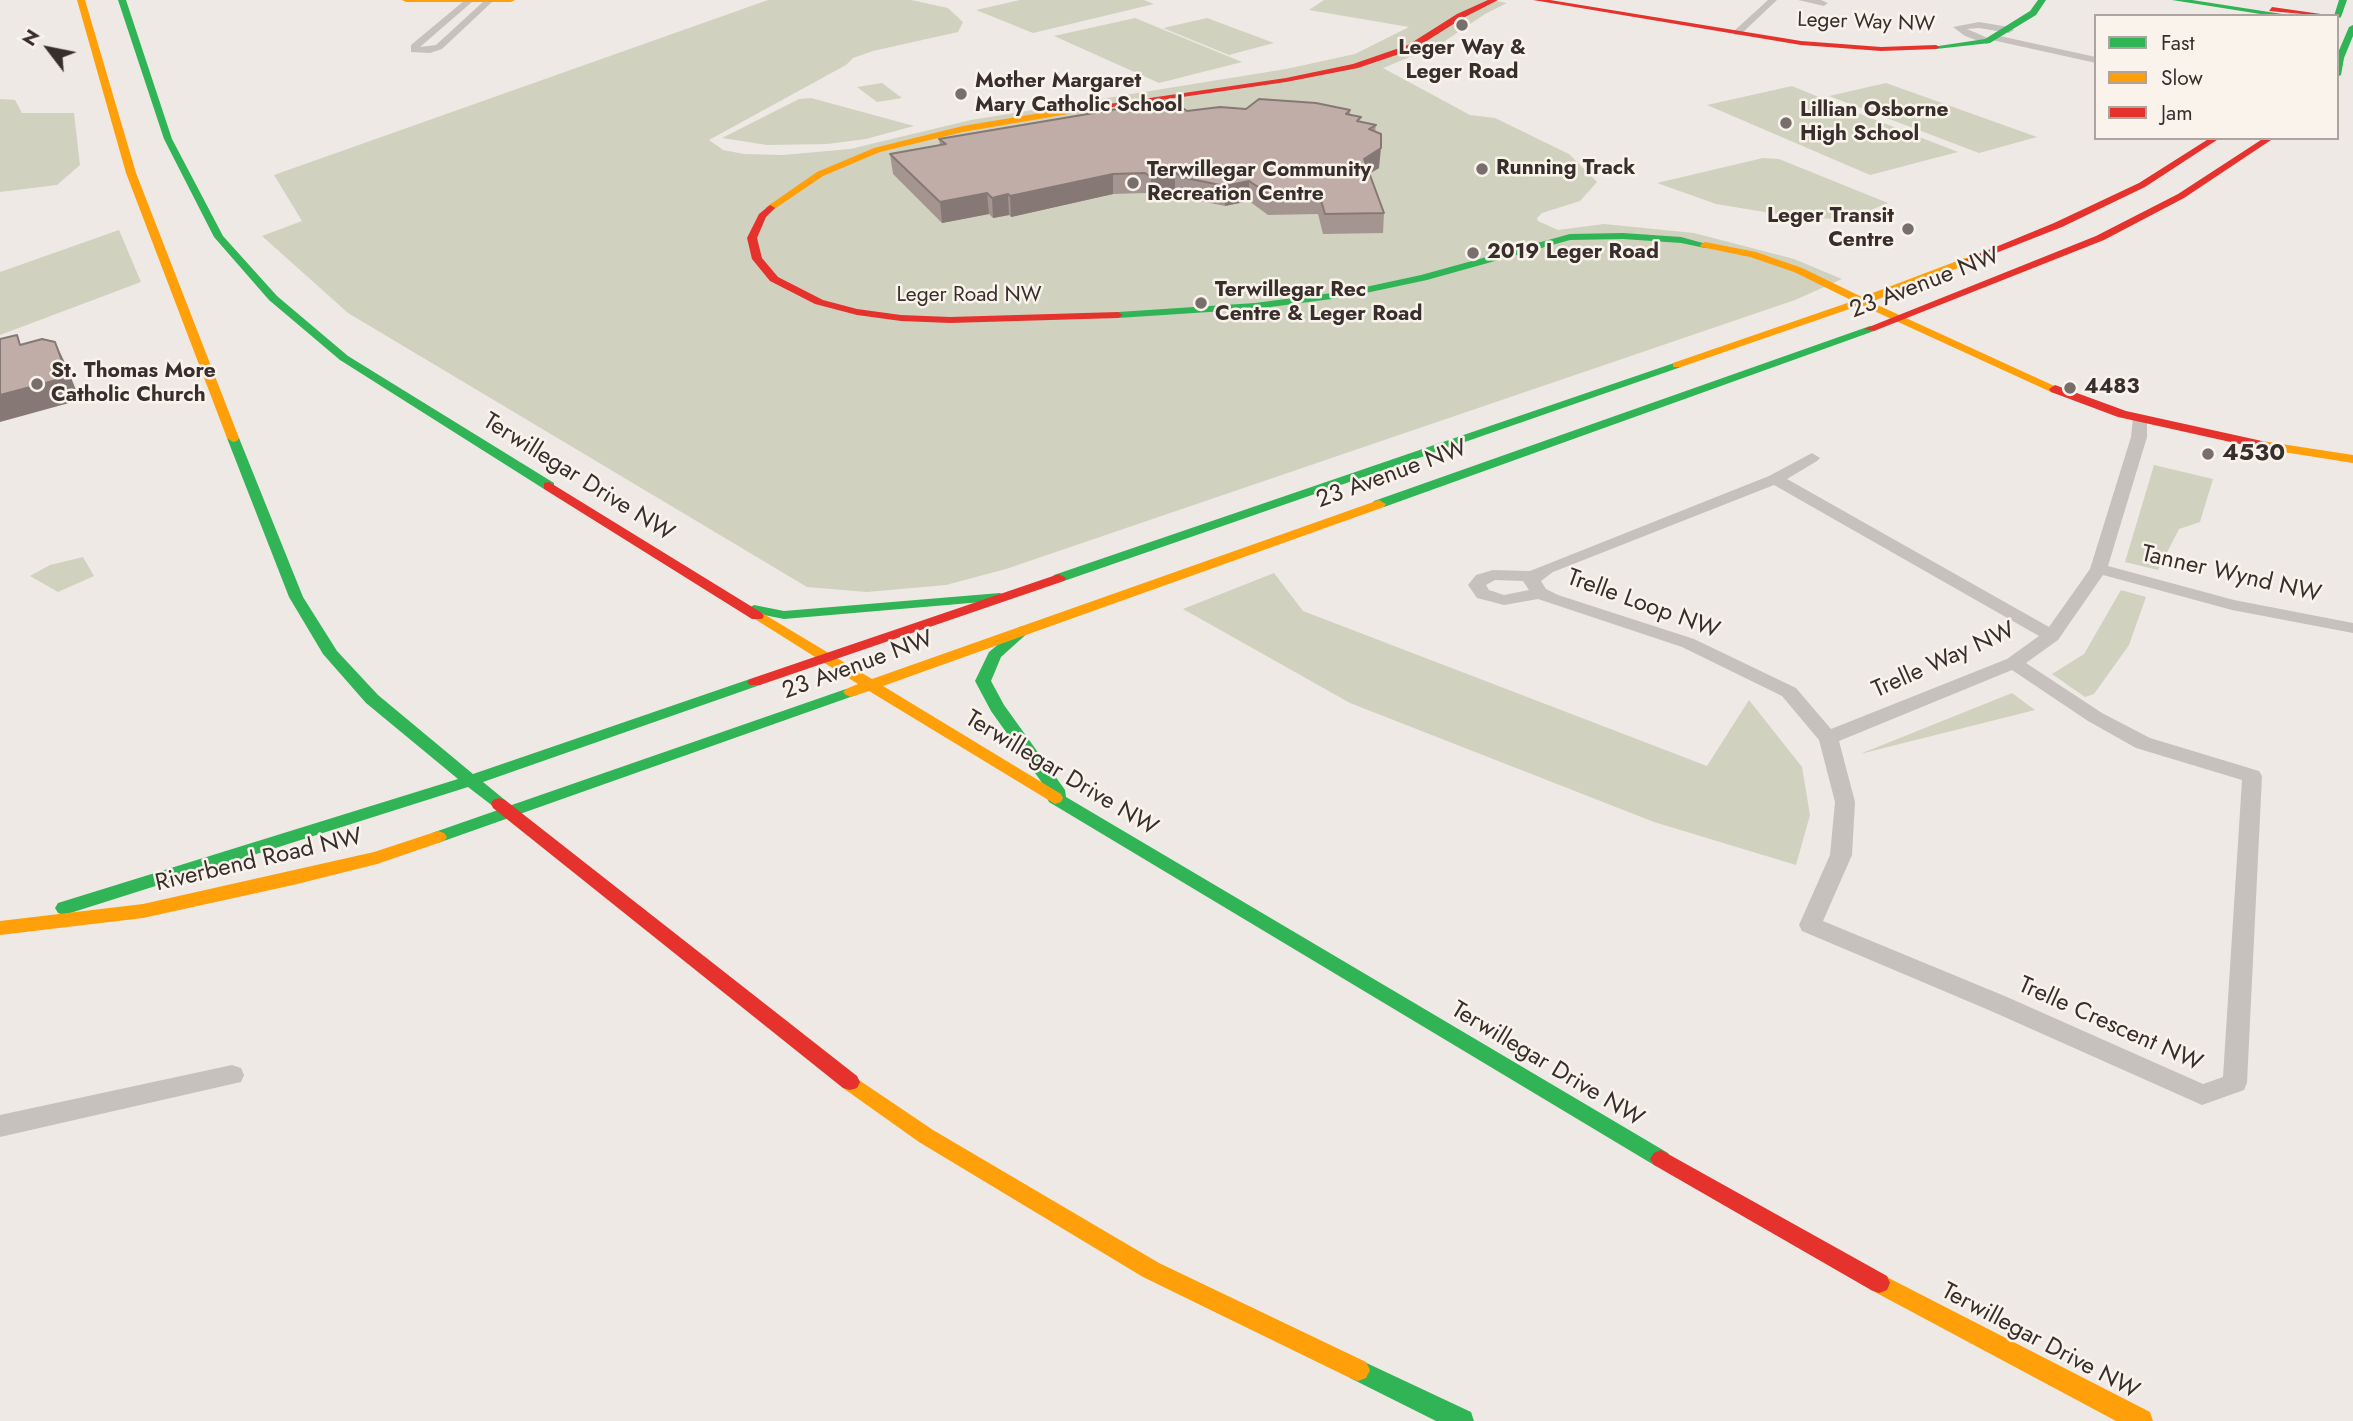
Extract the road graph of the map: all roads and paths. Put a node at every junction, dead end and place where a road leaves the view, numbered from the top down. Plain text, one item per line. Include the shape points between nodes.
1 (81, 0) edge
2 (122, 0) edge
3 (406, 0) edge
4 (511, 0) edge
5 (1494, 0) edge
6 (1537, 0) edge
7 (1773, 0) edge
8 (1802, 0) edge
9 (2042, 0) edge
10 (2176, 0) edge
11 (2213, 1) edge
12 (468, 2) edge
13 (488, 2) junction
14 (1825, 4) dead end
15 (2281, 14) edge
16 (2307, 14) edge
17 (2353, 24) edge
18 (1737, 33) junction
19 (1997, 36) junction
20 (2353, 56) edge
21 (2094, 60) edge
22 (2339, 64) edge
23 (2339, 74) edge
24 (2213, 140) edge
25 (2267, 140) edge
26 (2037, 234) junction
27 (1548, 245) junction
28 (1783, 282) dead end
29 (1806, 292) dead end
30 (1863, 301) junction
31 (1848, 312) junction
32 (1895, 317) junction
33 (1877, 327) junction
34 (1928, 350) dead end
35 (1642, 411) junction
36 (2140, 418) junction
37 (1812, 458) dead end
38 (2353, 459) edge
39 (1775, 479) junction
40 (2099, 569) junction
41 (1000, 597) junction
42 (735, 603) junction
43 (2353, 628) edge
44 (1024, 630) junction
45 (2052, 636) junction
46 (826, 656) junction
47 (2014, 663) junction
48 (870, 687) junction
49 (1828, 738) junction
50 (469, 781) junction
51 (1066, 804) junction
52 (510, 813) junction
53 (6, 927) edge
54 (232, 1075) dead end
55 (0, 1126) edge
56 (1462, 1421) edge
57 (2141, 1421) edge

1 - 50 main road via 131,173 296,597 345,671
2 - 42 main road, Terwillegar Drive NW via 174,151 219,237 272,298 344,358
3 - 12 main road
4 - 13 main road
5 - 27 main road, Leger Road NW via 1411,47 1354,66 963,129 877,150 820,174 780,199 762,215 752,238 753,249 774,279 819,302 879,315 950,320 1255,306 1347,294
6 - 18 main road, Leger Way NW
7 - 18 street
8 - 14 street
9 - 19 main road, Leger Way NW via 2034,13
10 - 11 main road
11 - 15 main road
11 - 16 main road
12 - 13 main road
12 - 13 street via 414,50 439,47
17 - 22 main road
18 - 19 main road, Leger Way NW via 1881,49 1953,46
19 - 21 street
20 - 23 main road
24 - 26 main road, 23 Avenue NW via 2142,185
25 - 32 main road, 23 Avenue NW via 2181,196 2100,237
26 - 30 main road, 23 Avenue NW
26 - 32 main road via 2033,248
27 - 28 main road, Leger Road NW via 1658,250 1735,264
27 - 30 main road, Leger Road NW via 1570,237 1623,236 1722,247 1798,270
29 - 31 main road
30 - 31 main road, 23 Avenue NW
30 - 32 main road, Leger Road NW
31 - 33 main road
31 - 35 main road via 1847,325
31 - 41 main road, 23 Avenue NW
32 - 33 main road, 23 Avenue NW
32 - 36 main road, Leger Road NW via 2065,393
33 - 34 main road
33 - 35 main road, 23 Avenue NW
35 - 44 main road, 23 Avenue NW
36 - 38 main road, Leger Road NW via 2261,446
36 - 40 street, Trelle Way NW via 2127,433
37 - 39 street, Trelle Loop NW
39 - 45 street
39 - 49 street, Trelle Loop NW via 1547,568 1536,584 1688,643 1789,692
40 - 43 street, Tanner Wynd NW via 2232,605
40 - 45 street, Trelle Way NW
41 - 42 main road via 801,614 771,613
41 - 46 main road, 23 Avenue NW
42 - 46 main road, Terwillegar Drive NW
44 - 48 main road, 23 Avenue NW
44 - 51 main road via 994,655 983,681
45 - 47 street, Trelle Way NW
46 - 48 main road, Terwillegar Drive NW
46 - 50 main road, 23 Avenue NW
47 - 49 street, Trelle Way NW
47 - 49 street, Trelle Crescent NW via 2143,743 2252,776 2235,1083 2202,1095 1810,925 1841,855 1846,803
48 - 51 main road, Terwillegar Drive NW
48 - 52 main road, 23 Avenue NW
50 - 52 main road
50 - 53 main road, Riverbend Road NW
51 - 57 main road, Terwillegar Drive NW via 1813,1247
52 - 53 main road, Riverbend Road NW via 377,858 293,879 143,911
52 - 56 main road via 831,1069 926,1136 1151,1270
54 - 55 street

